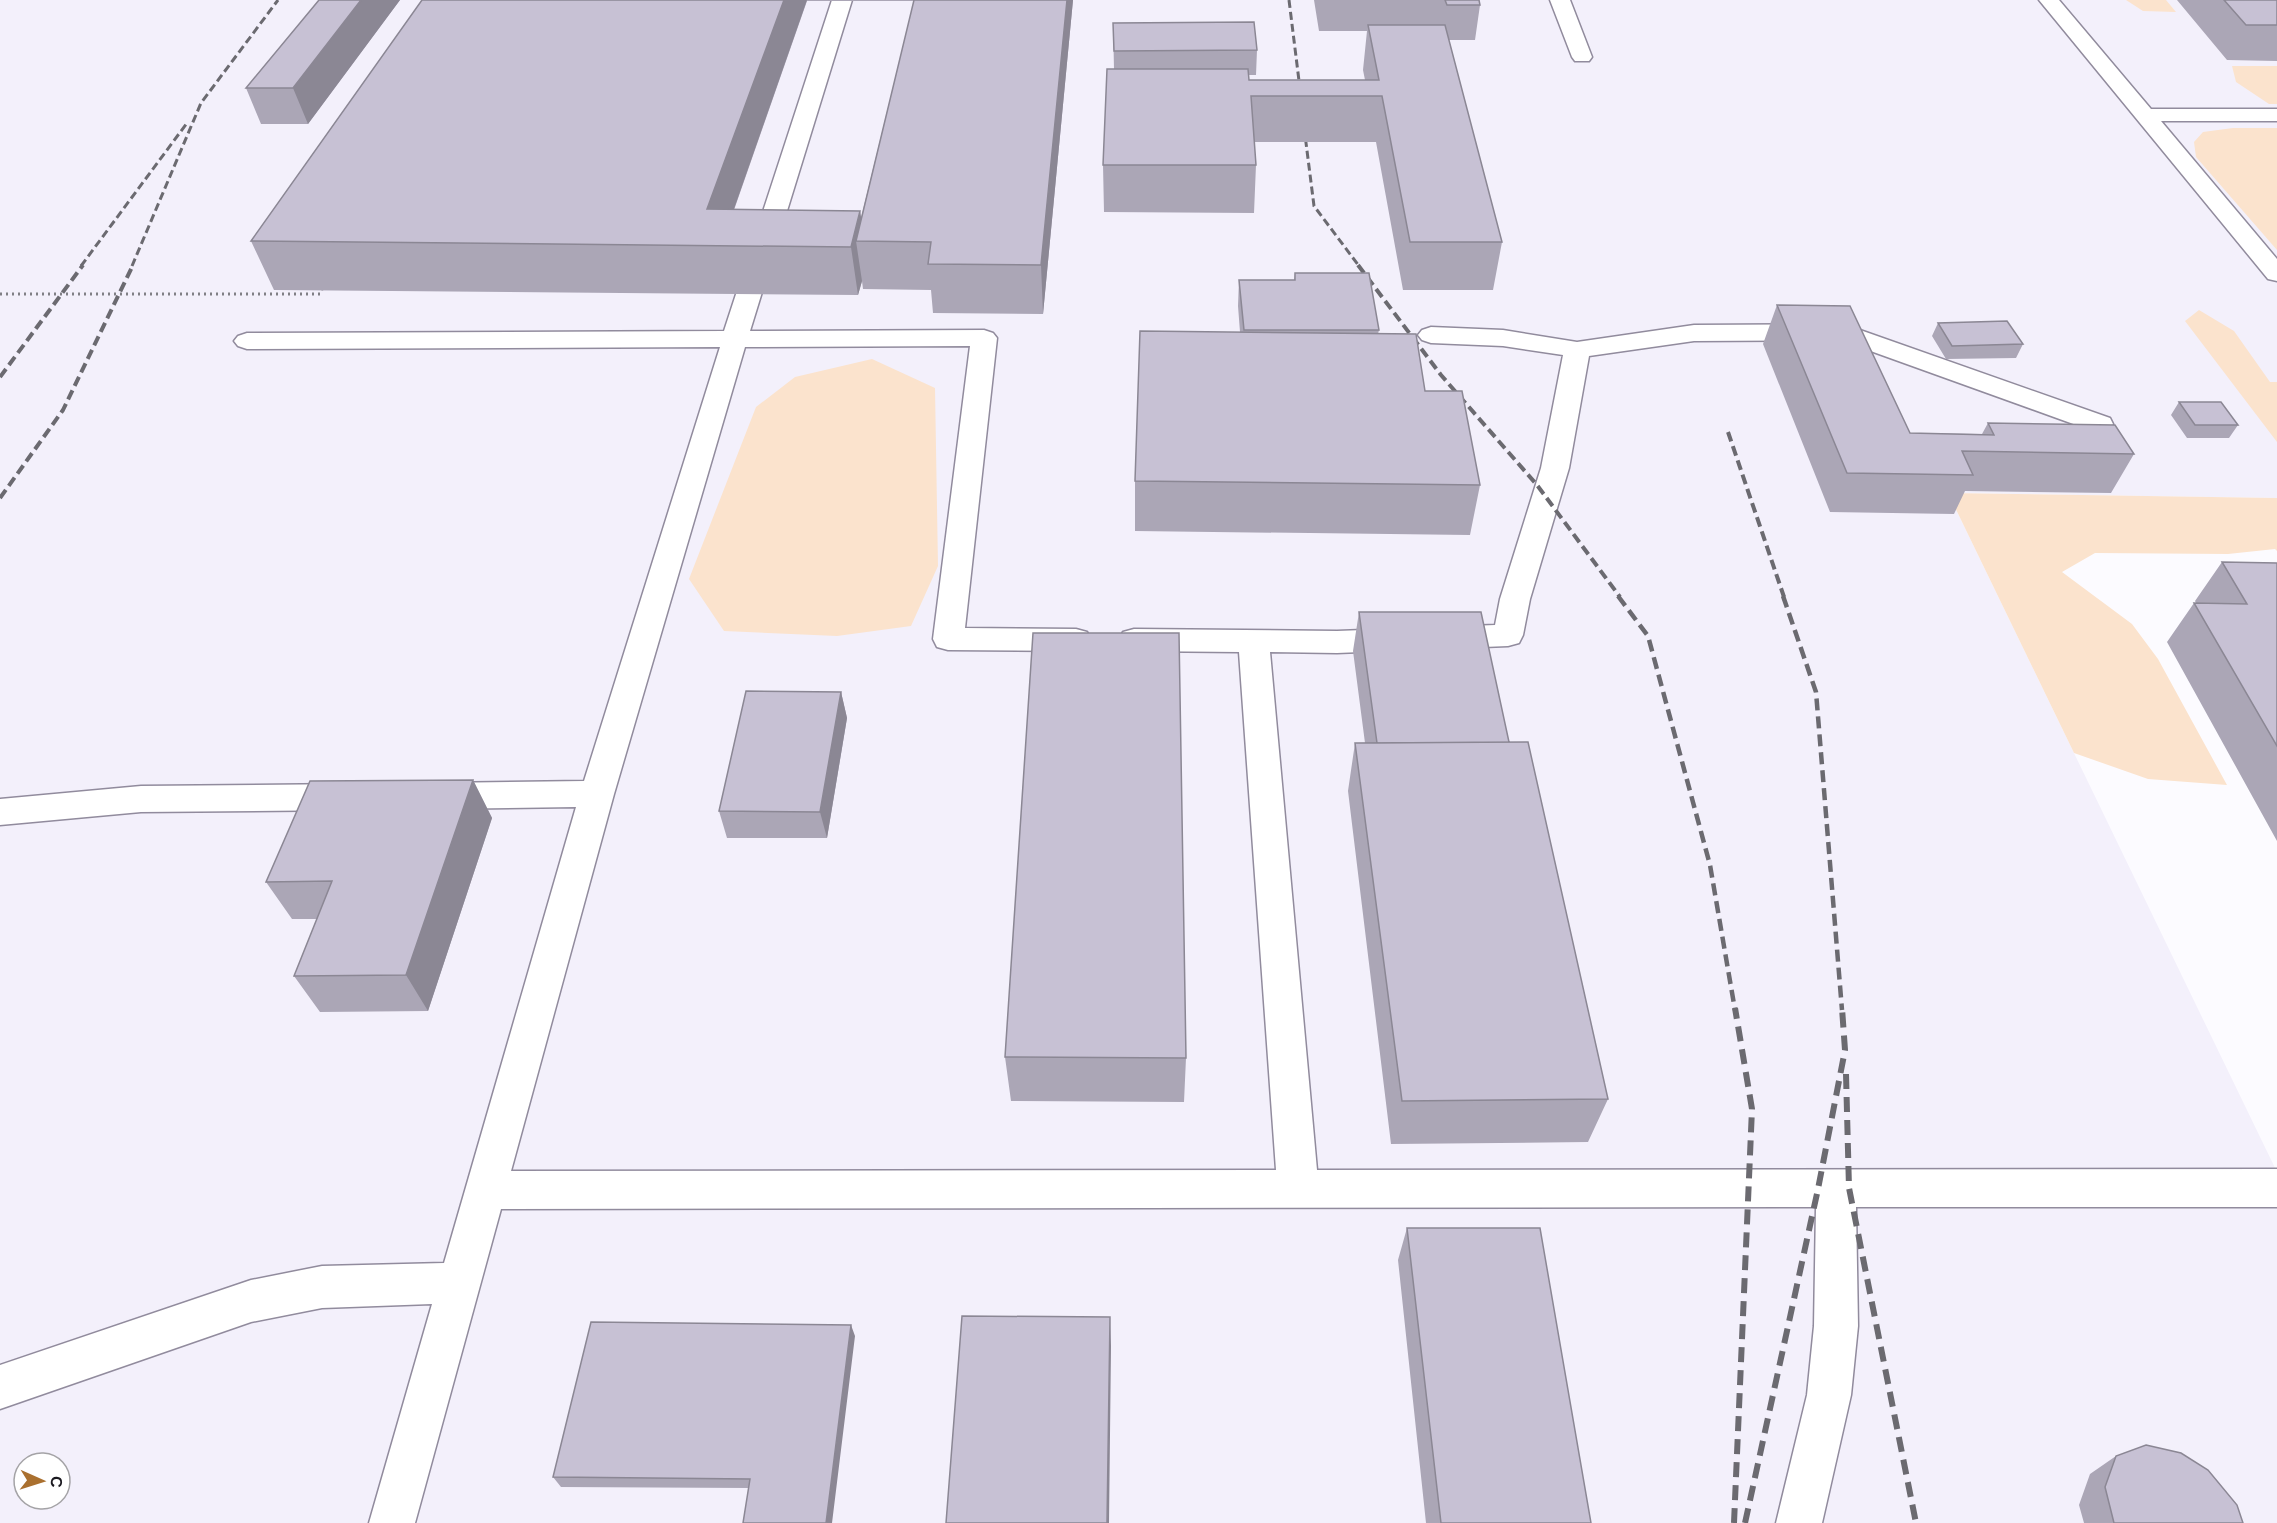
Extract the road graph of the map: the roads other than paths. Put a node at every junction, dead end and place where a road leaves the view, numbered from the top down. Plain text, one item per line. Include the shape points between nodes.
1 (842, 0) edge
2 (1560, 0) edge
3 (2049, 0) edge
4 (1582, 57) dead end
5 (2145, 115) junction
6 (2277, 115) edge
7 (2277, 274) edge
8 (1431, 335) dead end
9 (735, 338) junction
10 (247, 341) dead end
11 (1576, 350) junction
12 (2100, 424) edge
13 (1254, 641) junction
14 (597, 794) junction
15 (0, 812) edge
16 (2277, 1188) edge
17 (1836, 1189) junction
18 (486, 1190) junction
19 (1298, 1190) junction
20 (460, 1283) junction
21 (0, 1387) edge
22 (392, 1523) edge
23 (1799, 1523) edge

1 - 9 lane
2 - 4 lane
3 - 5 lane
5 - 6 lane
5 - 7 lane
8 - 11 lane via 1503,338
9 - 10 lane
9 - 13 lane via 984,338 948,639
9 - 14 lane
11 - 12 lane via 1694,333 1843,332
11 - 13 lane via 1556,468 1515,599 1508,635
13 - 19 lane
14 - 15 lane via 141,799
14 - 18 lane
16 - 17 lane
17 - 19 lane
17 - 23 lane via 1836,1326 1829,1395
18 - 19 lane
18 - 20 lane
20 - 21 lane via 322,1287 251,1301
20 - 22 lane

